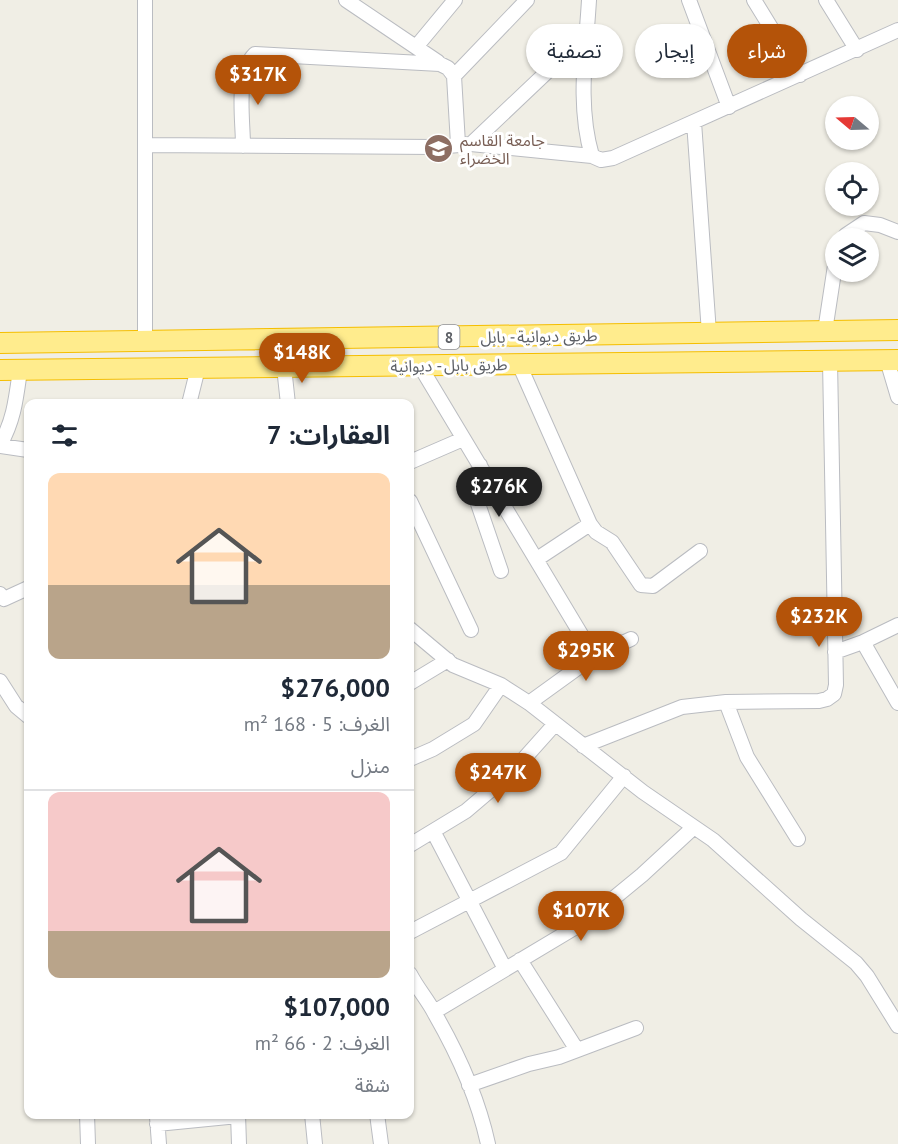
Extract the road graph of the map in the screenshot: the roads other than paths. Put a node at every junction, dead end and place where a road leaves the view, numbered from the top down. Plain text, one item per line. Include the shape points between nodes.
1 (145, 0) edge
2 (346, 0) edge
3 (455, 0) edge
4 (527, 0) edge
5 (589, 0) edge
6 (689, 0) edge
7 (754, 0) edge
8 (826, 0) edge
9 (588, 24) edge
10 (769, 24) edge
11 (898, 30) edge
12 (416, 47) junction
13 (857, 50) junction
14 (440, 63) junction
15 (807, 72) edge
16 (454, 76) junction
17 (538, 78) edge
18 (585, 78) edge
19 (793, 78) edge
20 (729, 107) junction
21 (694, 122) junction
22 (465, 144) junction
23 (145, 146) junction
24 (243, 146) junction
25 (592, 156) junction
26 (856, 228) edge
27 (898, 232) edge
28 (833, 282) edge
29 (898, 330) edge
30 (825, 331) junction
31 (709, 333) junction
32 (644, 334) junction
33 (610, 335) junction
34 (144, 342) junction
35 (0, 343) edge
36 (893, 360) edge
37 (830, 361) junction
38 (608, 363) junction
39 (643, 363) junction
40 (519, 364) junction
41 (420, 366) junction
42 (284, 367) junction
43 (144, 368) junction
44 (198, 368) junction
45 (10, 370) edge
46 (898, 397) edge
47 (190, 399) edge
48 (287, 399) edge
49 (463, 438) junction
50 (0, 446) edge
51 (24, 449) edge
52 (414, 460) edge
53 (480, 465) junction
54 (414, 509) edge
55 (590, 524) junction
56 (700, 550) dead end
57 (537, 559) junction
58 (501, 571) dead end
59 (24, 590) edge
60 (1, 600) edge
61 (898, 625) edge
62 (471, 630) dead end
63 (414, 633) edge
64 (630, 639) dead end
65 (863, 642) junction
66 (835, 652) junction
67 (594, 656) junction
68 (448, 660) junction
69 (0, 681) edge
70 (414, 681) edge
71 (501, 685) junction
72 (726, 702) junction
73 (529, 704) junction
74 (898, 704) edge
75 (24, 713) edge
76 (555, 724) junction
77 (583, 746) junction
78 (414, 757) edge
79 (624, 776) junction
80 (694, 827) junction
81 (433, 831) junction
82 (798, 839) dead end
83 (414, 842) edge
84 (471, 902) junction
85 (414, 930) edge
86 (520, 960) junction
87 (505, 969) junction
88 (414, 980) edge
89 (434, 1012) junction
90 (898, 1026) edge
91 (636, 1028) dead end
92 (577, 1050) junction
93 (469, 1084) junction
94 (87, 1119) edge
95 (157, 1119) edge
96 (238, 1119) edge
97 (312, 1119) edge
98 (378, 1119) edge
99 (88, 1144) edge
100 (159, 1144) edge
101 (239, 1144) edge
102 (315, 1144) edge
103 (381, 1144) edge
104 (488, 1144) edge

1 - 23 street
2 - 12 street
3 - 12 street
4 - 16 street
5 - 9 street
6 - 20 street
7 - 10 street
8 - 13 street
11 - 13 street
12 - 14 street
13 - 15 street
14 - 16 street
14 - 24 street via 255,54 242,76
16 - 22 street
17 - 22 street
18 - 25 street via 585,132
19 - 20 street
20 - 21 street
21 - 25 street via 613,158
21 - 31 street
22 - 24 street
22 - 25 street
23 - 24 street
23 - 34 street
26 - 27 street via 864,223
28 - 30 street
29 - 30 highway, طريق ديوانية - بابل / 8
30 - 31 highway, طريق ديوانية - بابل / 8
31 - 32 highway, طريق ديوانية - بابل / 8
32 - 33 highway, طريق ديوانية - بابل / 8
32 - 39 highway via 634,349
33 - 34 highway, طريق ديوانية - بابل / 8
33 - 38 highway via 619,350
34 - 35 highway, طريق ديوانية - بابل / 8
34 - 43 highway via 137,348
36 - 37 highway, طريق بابل - ديوانية / 8
36 - 46 street
37 - 39 highway, طريق بابل - ديوانية / 8
37 - 66 street
38 - 39 highway, طريق بابل - ديوانية / 8
38 - 40 highway, طريق بابل - ديوانية / 8
40 - 41 highway, طريق بابل - ديوانية / 8
40 - 55 street
41 - 42 highway, طريق بابل - ديوانية / 8
41 - 49 street
42 - 44 highway, طريق بابل - ديوانية / 8
42 - 48 street
43 - 44 highway, طريق بابل - ديوانية / 8
43 - 45 highway, طريق بابل - ديوانية / 8
44 - 47 street
45 - 50 street via 15,410
49 - 52 street
49 - 53 street
50 - 51 street
53 - 57 street
53 - 58 street via 475,495
54 - 62 street
55 - 56 street via 612,542 641,585 647,587
55 - 57 street
57 - 67 street
59 - 60 street
61 - 65 street
63 - 68 street
64 - 67 street
65 - 66 street
65 - 74 street
66 - 72 street via 836,685 834,694 827,699
67 - 73 street
68 - 70 street
68 - 71 street
69 - 75 street
71 - 73 street
71 - 78 street via 474,724
72 - 77 street via 682,707
72 - 82 street via 747,757
73 - 76 street
76 - 77 street
76 - 81 street via 513,771 466,811
77 - 79 street
79 - 80 street
79 - 84 street via 561,854
80 - 86 street via 586,921
80 - 90 street via 856,963
81 - 83 street
81 - 84 street
84 - 85 street
84 - 87 street
86 - 87 street
86 - 92 street
87 - 89 street
88 - 89 street
89 - 93 street
91 - 92 street
92 - 93 street
93 - 104 street
94 - 99 street
95 - 100 street
96 - 101 street
97 - 102 street
98 - 103 street

